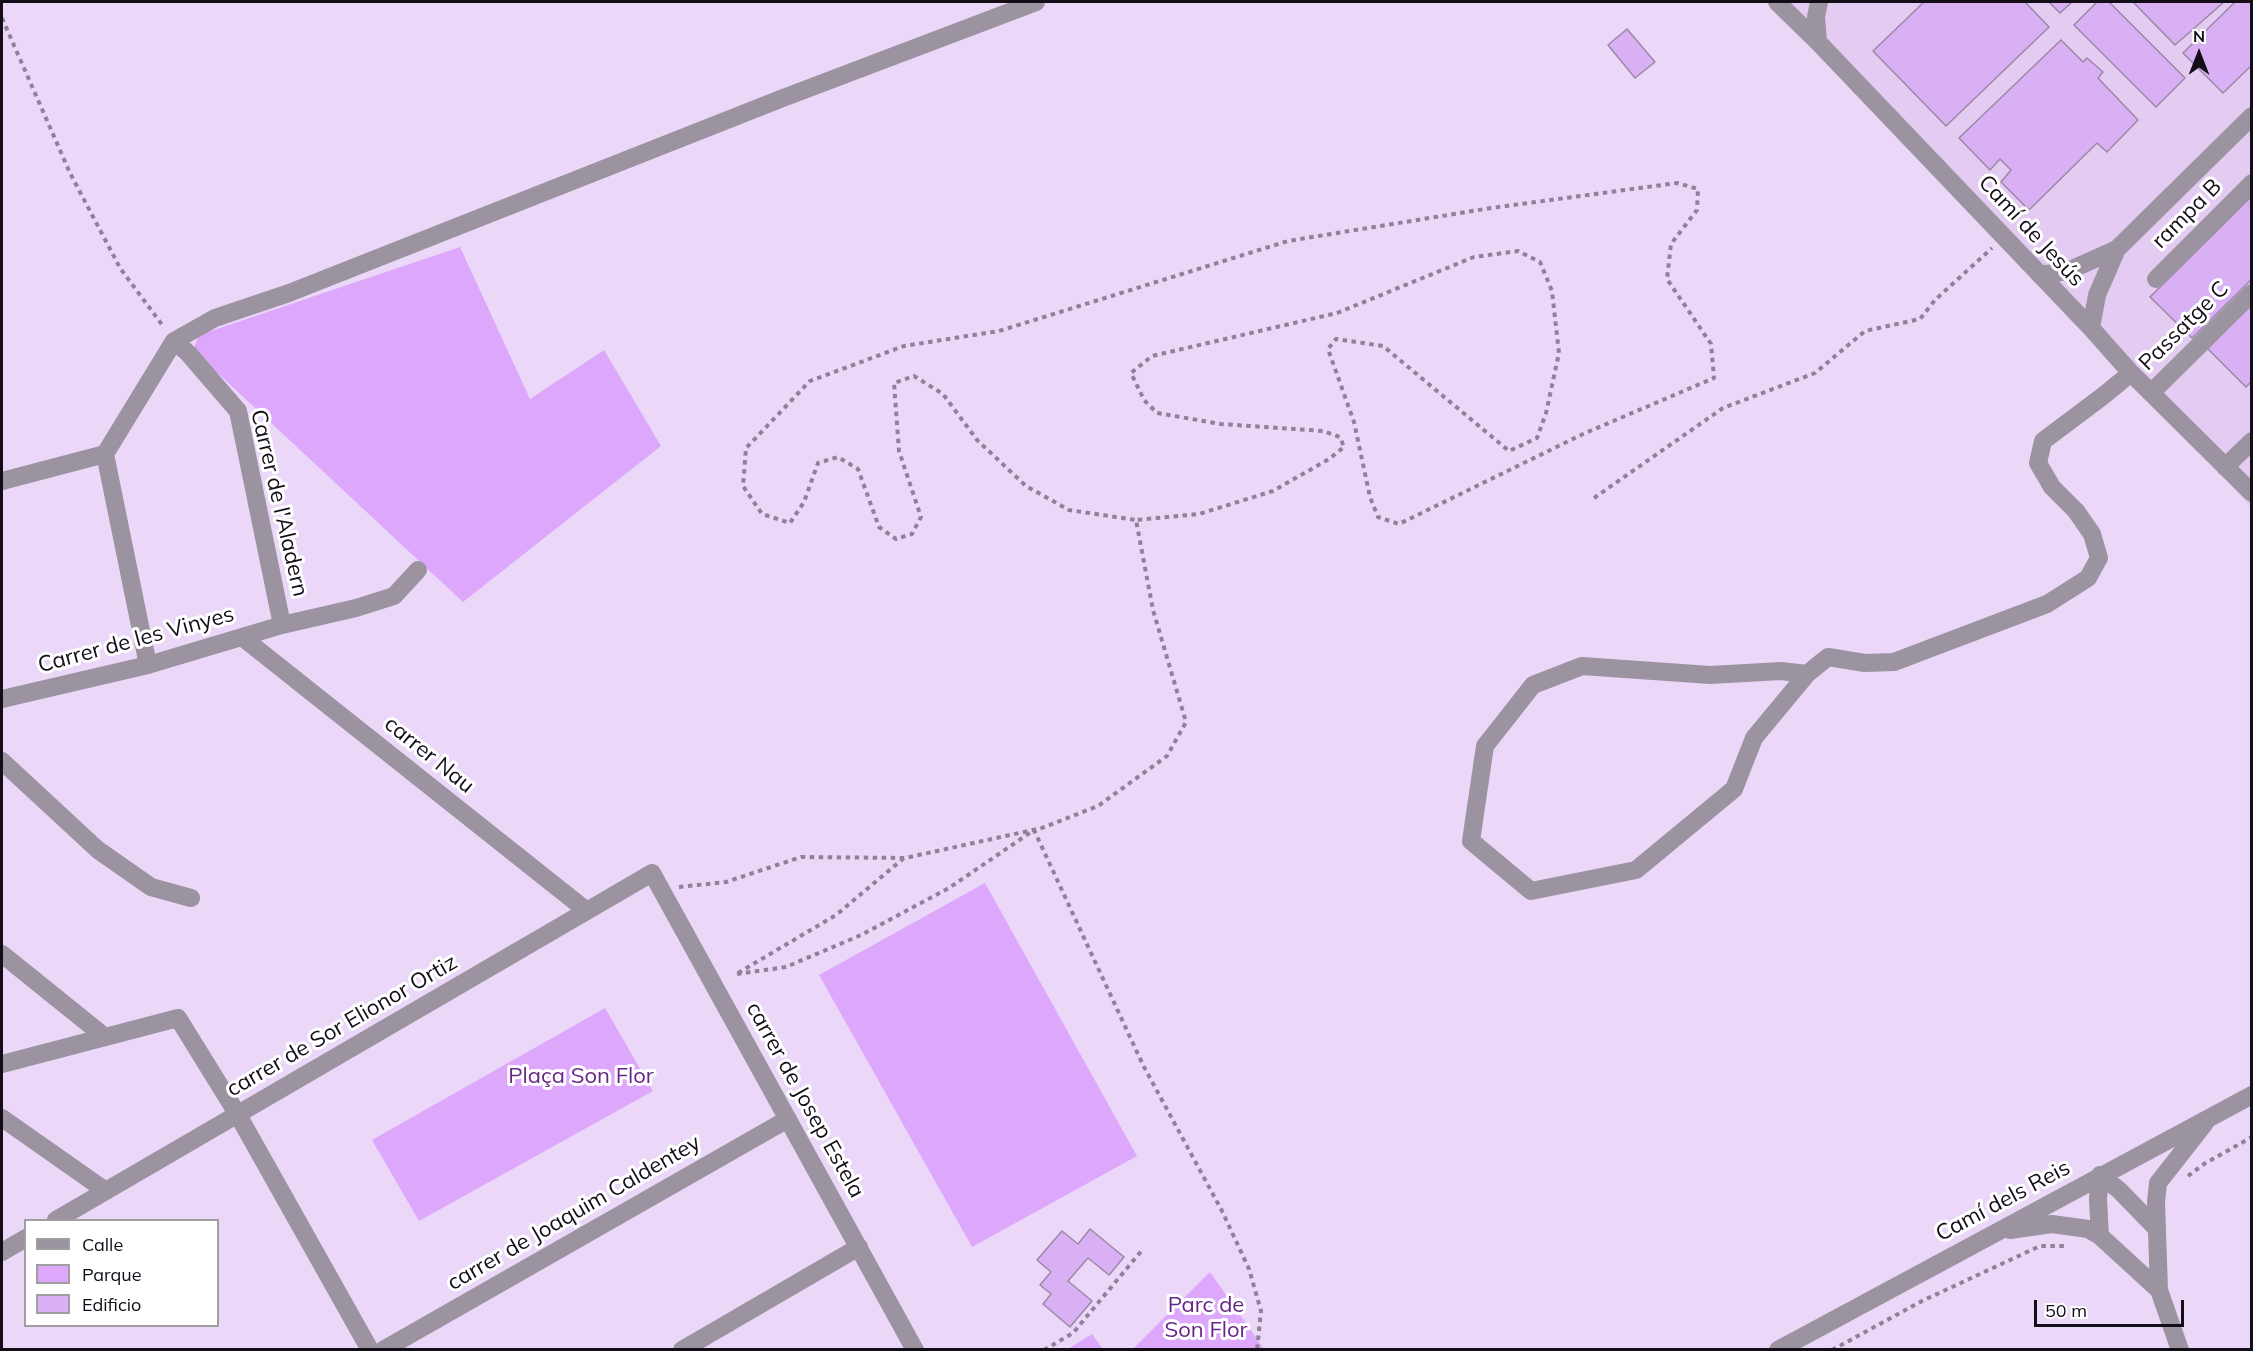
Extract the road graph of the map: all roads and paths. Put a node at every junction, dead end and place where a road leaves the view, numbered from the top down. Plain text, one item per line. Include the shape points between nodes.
1 (1036, 2) edge
2 (1777, 2) edge
3 (1819, 2) edge
4 (2, 18) edge
5 (1818, 42) junction
6 (2252, 116) edge
7 (2252, 183) edge
8 (2004, 237) junction
9 (2117, 249) junction
10 (2040, 275) junction
11 (2156, 279) dead end
12 (2252, 293) edge
13 (2091, 328) junction
14 (174, 341) junction
15 (2131, 373) junction
16 (2151, 393) junction
17 (2252, 441) edge
18 (105, 454) junction
19 (2225, 467) junction
20 (2, 481) edge
21 (2252, 493) edge
22 (1594, 498) dead end
23 (1136, 520) junction
24 (418, 570) dead end
25 (282, 625) junction
26 (242, 637) junction
27 (148, 664) junction
28 (1807, 674) junction
29 (2, 699) edge
30 (2, 761) edge
31 (1034, 830) junction
32 (905, 858) junction
33 (656, 881) junction
34 (191, 898) dead end
35 (586, 911) junction
36 (2, 954) edge
37 (737, 974) junction
38 (719, 994) junction
39 (105, 1037) junction
40 (2, 1064) edge
41 (2252, 1095) edge
42 (238, 1114) junction
43 (2210, 1117) junction
44 (2, 1118) edge
45 (788, 1119) junction
46 (2252, 1137) edge
47 (2100, 1176) junction
48 (2180, 1183) dead end
49 (106, 1191) junction
50 (59, 1219) edge
51 (2157, 1229) junction
52 (1996, 1232) junction
53 (2100, 1236) junction
54 (24, 1239) edge
55 (2069, 1246) dead end
56 (859, 1247) junction
57 (1143, 1249) dead end
58 (2, 1252) edge
59 (2159, 1290) junction
60 (370, 1350) edge
61 (383, 1350) edge
62 (682, 1350) edge
63 (915, 1350) edge
64 (1044, 1350) edge
65 (1257, 1350) edge
66 (1778, 1350) edge
67 (1832, 1350) edge
68 (2180, 1350) edge

1 - 14 street via 289,293 215,318
2 - 5 street, Camí de Jesús
3 - 5 street
4 - 14 path via 70,173 120,268
5 - 8 street, Camí de Jesús
6 - 9 street
7 - 11 street, rampa B
8 - 10 street, Camí de Jesús
8 - 22 path via 1935,300 1920,319 1865,331 1815,373 1723,408
9 - 10 street via 2068,271
9 - 13 street via 2097,295
10 - 13 street, Camí de Jesús
12 - 16 street, Passatge C
13 - 15 street, Camí de Jesús
14 - 18 street
14 - 25 street, Carrer de l'Aladern via 238,411
15 - 16 street, Camí de Jesús
15 - 28 street via 2043,441 2038,462 2052,488 2092,534 2099,558 2088,578 2047,604 1894,662 1865,663 1828,657
16 - 19 street, Camí de Jesús
17 - 19 street
18 - 20 street
18 - 27 street
19 - 21 street, Camí de Jesús
23 - 23 path via 1199,514 1273,491 1344,447 1340,436 1323,431 1221,424 1157,413 1144,400 1131,373 1152,356 1337,313 1474,257 1518,251 1540,262 1552,291 1559,353 1543,422 1536,438 1509,451 1383,346 1336,339 1328,349 1354,422 1378,518 1399,524 1583,434 1714,378 1711,344 1667,279 1671,244 1697,210 1698,189 1677,183 1491,208 1288,242 999,331 904,346 810,381 746,448 743,486 762,514 790,523 804,502 818,463 838,457 858,469 879,527 896,539 912,534 921,517 899,451 894,383 914,376 943,394 977,440 1026,486 1069,510
23 - 31 path via 1153,610 1186,722 1167,756 1107,800
24 - 25 street via 394,596
25 - 26 street, Carrer de les Vinyes
26 - 27 street, Carrer de les Vinyes
26 - 35 street, carrer Nau
27 - 29 street, Carrer de les Vinyes
28 - 28 street via 1781,671 1710,675 1582,666 1533,685 1485,746 1471,841 1531,891 1636,870 1734,789 1754,738
30 - 34 street via 98,850 151,887
31 - 32 path
31 - 37 path via 949,888 861,935 786,967
31 - 65 path via 1143,1065 1249,1269 1261,1311
32 - 33 path via 801,857 726,882
32 - 37 path via 836,915
33 - 35 street, carrer de Sor Elionor Ortiz
33 - 38 street, carrer de Josep Estela
35 - 42 street, carrer de Sor Elionor Ortiz
36 - 39 street
37 - 38 path
38 - 45 street, carrer de Josep Estela
39 - 40 street
39 - 42 street via 178,1018
41 - 43 street, Camí dels Reis
42 - 49 street, carrer de Sor Elionor Ortiz
42 - 60 street
43 - 47 street, Camí dels Reis
43 - 51 street via 2158,1184
44 - 49 street
45 - 56 street, carrer de Josep Estela
45 - 61 street, carrer de Joaquim Caldentey
46 - 48 path via 2204,1164
47 - 51 street
47 - 52 street, Camí dels Reis
47 - 53 street
49 - 50 street, carrer de Sor Elionor Ortiz
51 - 59 street
52 - 53 street via 2052,1224 2088,1229
52 - 66 street, Camí dels Reis
53 - 59 street
54 - 58 street
55 - 67 path via 2040,1246 1922,1301
56 - 62 street
56 - 63 street, carrer de Josep Estela
57 - 64 path via 1073,1333
59 - 68 street

